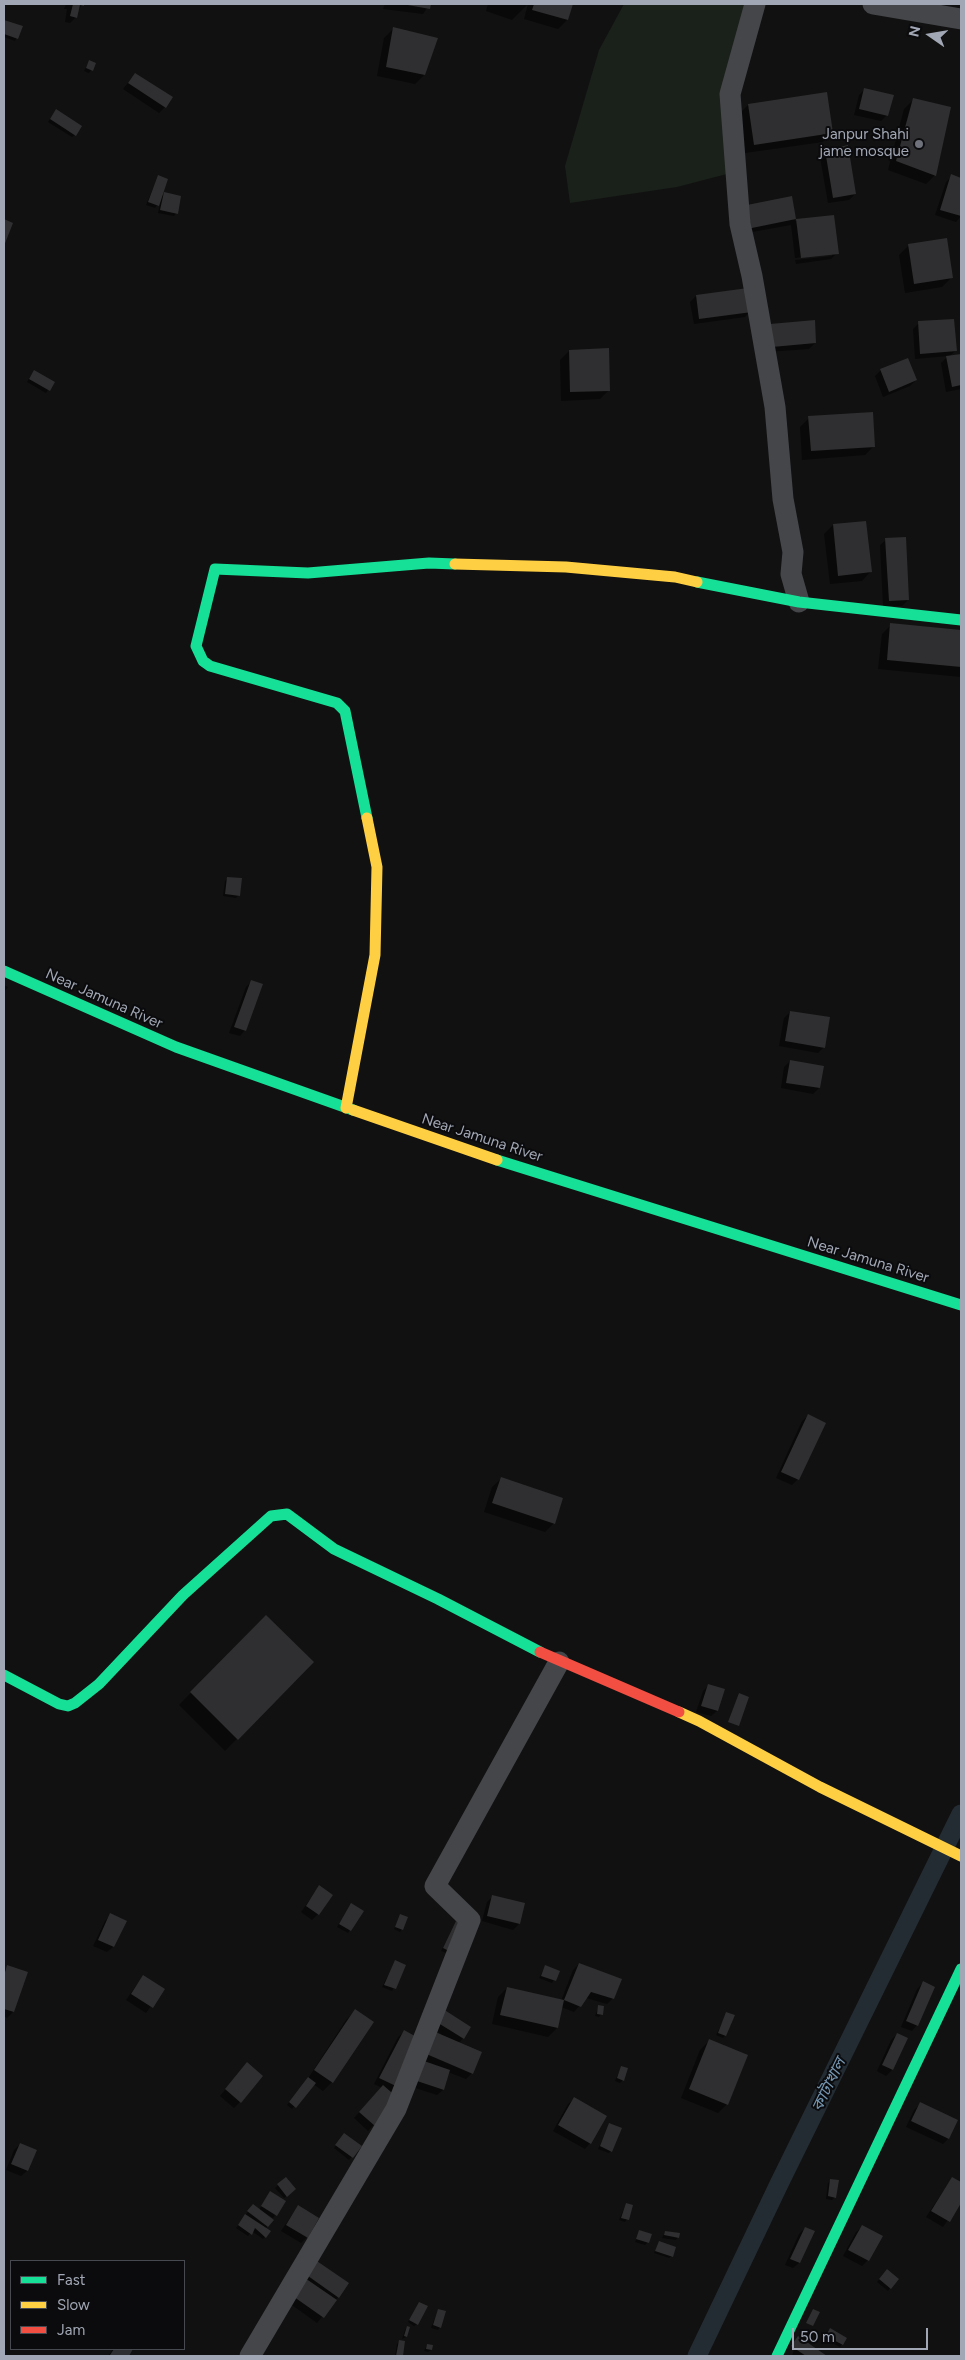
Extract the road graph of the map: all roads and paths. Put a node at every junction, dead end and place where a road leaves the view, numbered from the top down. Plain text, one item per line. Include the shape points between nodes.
1 (756, 4) edge
2 (873, 4) edge
3 (961, 19) edge
4 (799, 602) junction
5 (961, 620) edge
6 (4, 971) edge
7 (346, 1108) junction
8 (961, 1305) edge
9 (559, 1662) junction
10 (4, 1674) edge
11 (961, 1856) edge
12 (961, 1969) edge
13 (250, 2356) edge
14 (776, 2356) edge

1 - 4 street via 730,94 740,224 775,407 783,499 793,552 792,574
2 - 3 street
4 - 5 street
4 - 7 street via 675,577 566,567 429,563 308,573 222,567 213,570 196,646 203,661 210,666 337,703 345,711 377,867 375,955
6 - 7 street, Near Jamuna River via 176,1047
7 - 8 street, Near Jamuna River via 454,1146
9 - 10 street via 474,1620 438,1598 334,1549 291,1516 281,1514 271,1516 183,1595 99,1684 76,1703 68,1706 59,1704
9 - 11 street via 699,1721 820,1787
9 - 13 street via 435,1886 470,1920 396,2109
12 - 14 street

